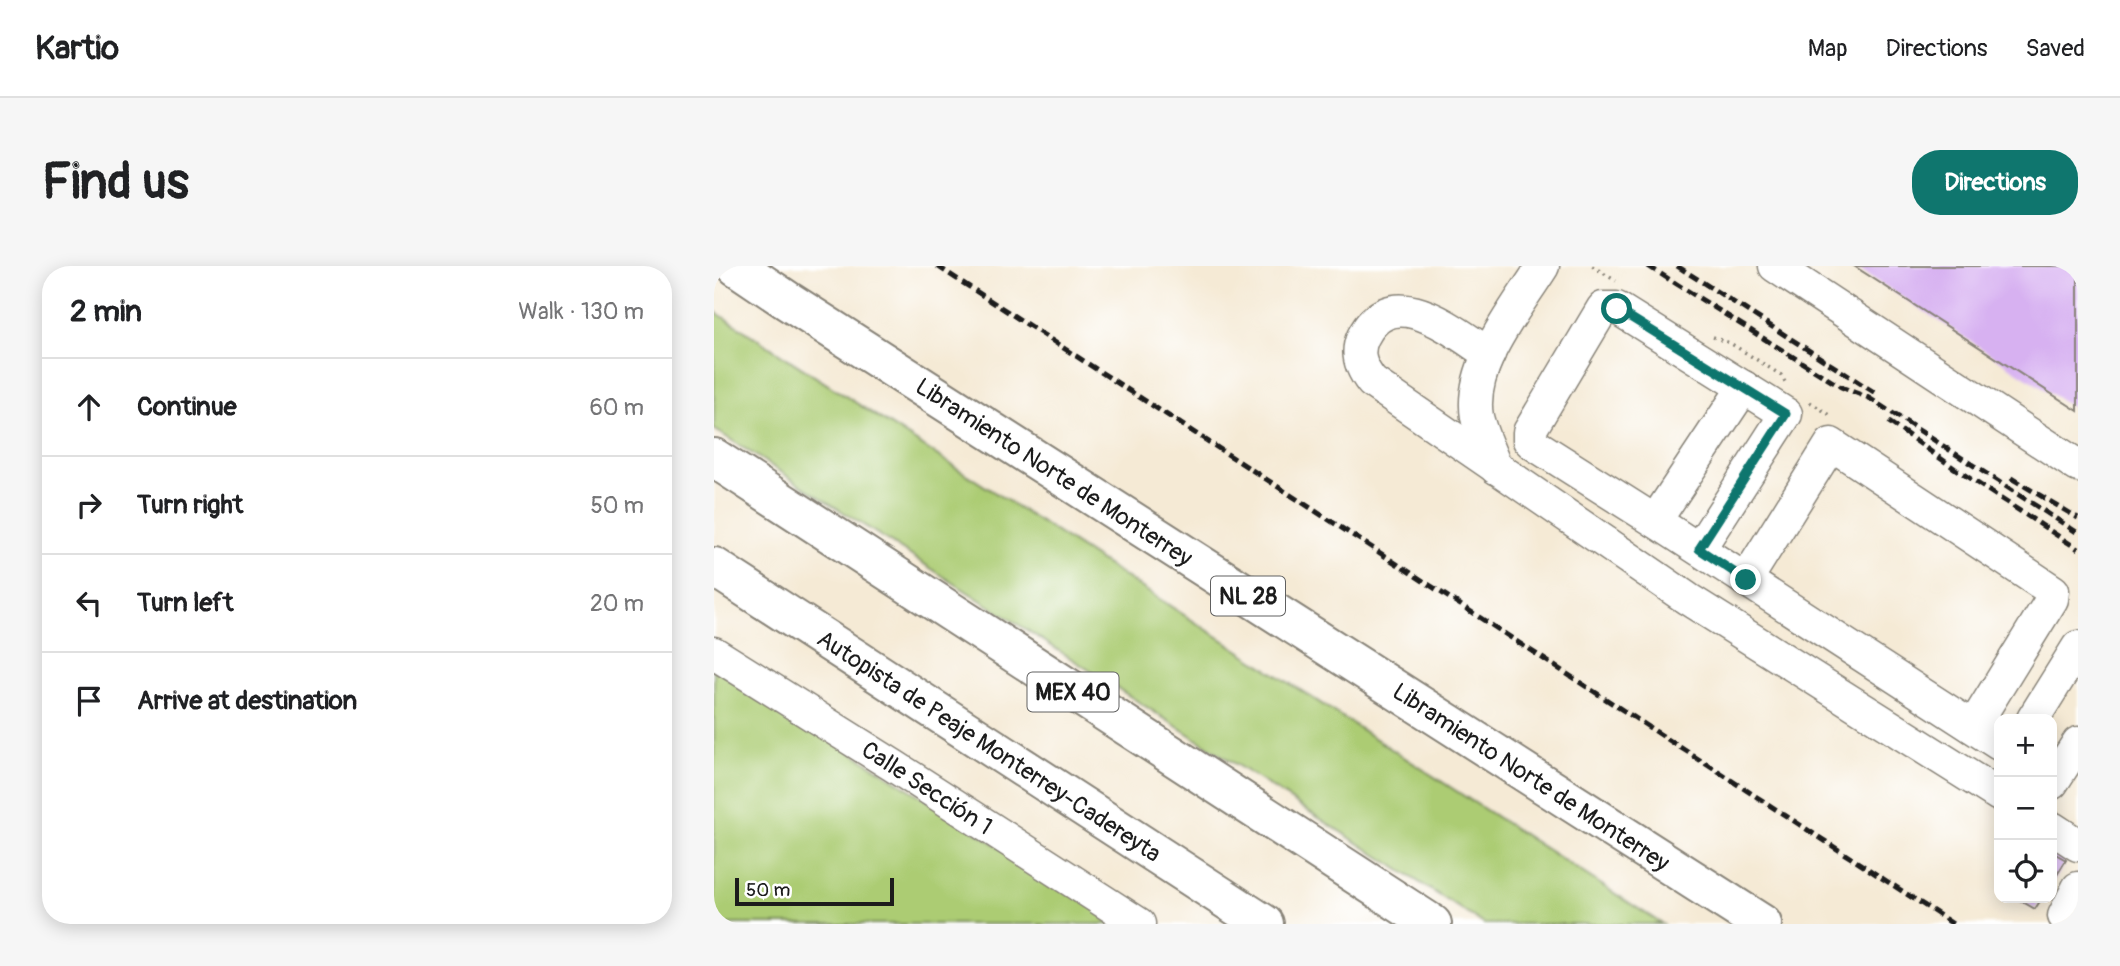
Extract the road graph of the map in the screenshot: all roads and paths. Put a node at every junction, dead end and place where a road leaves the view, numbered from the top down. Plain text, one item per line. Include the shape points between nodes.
1 (736, 266) edge
2 (1543, 266) edge
3 (1775, 266) edge
4 (714, 279) edge
5 (1489, 354) junction
6 (1744, 387) junction
7 (714, 458) edge
8 (2078, 466) edge
9 (1496, 468) junction
10 (1655, 521) junction
11 (1699, 549) junction
12 (714, 567) edge
13 (1746, 580) junction
14 (2078, 647) edge
15 (714, 653) edge
16 (2036, 714) edge
17 (1973, 727) junction
18 (1994, 741) edge
19 (2078, 743) edge
20 (2059, 784) edge
21 (1994, 792) edge
22 (2057, 831) edge
23 (2078, 845) edge
24 (2078, 888) edge
25 (1139, 924) edge
26 (1264, 924) edge
27 (1432, 924) edge
28 (1718, 924) edge
29 (1762, 924) edge
30 (2072, 924) edge

1 - 29 main road, Libramiento Norte de Monterrey / NL 28
2 - 5 street
3 - 8 street
4 - 28 main road
5 - 9 street via 1476,390 1477,416
5 - 9 street via 1434,320 1413,311 1395,310 1370,326 1359,357 1372,382
6 - 10 street
6 - 10 street via 1617,309 1599,312 1529,432 1529,440
6 - 11 street via 1786,414
7 - 27 main road, MEX 40
9 - 21 street via 1688,599
10 - 11 street
11 - 13 street
12 - 26 main road, Autopista de Peaje Monterrey-Cadereyta
13 - 17 street
13 - 17 street via 1832,444 2053,591
14 - 16 street
15 - 25 street, Calle Sección 1
17 - 18 street
19 - 20 street
22 - 23 street
24 - 30 street via 2064,916

